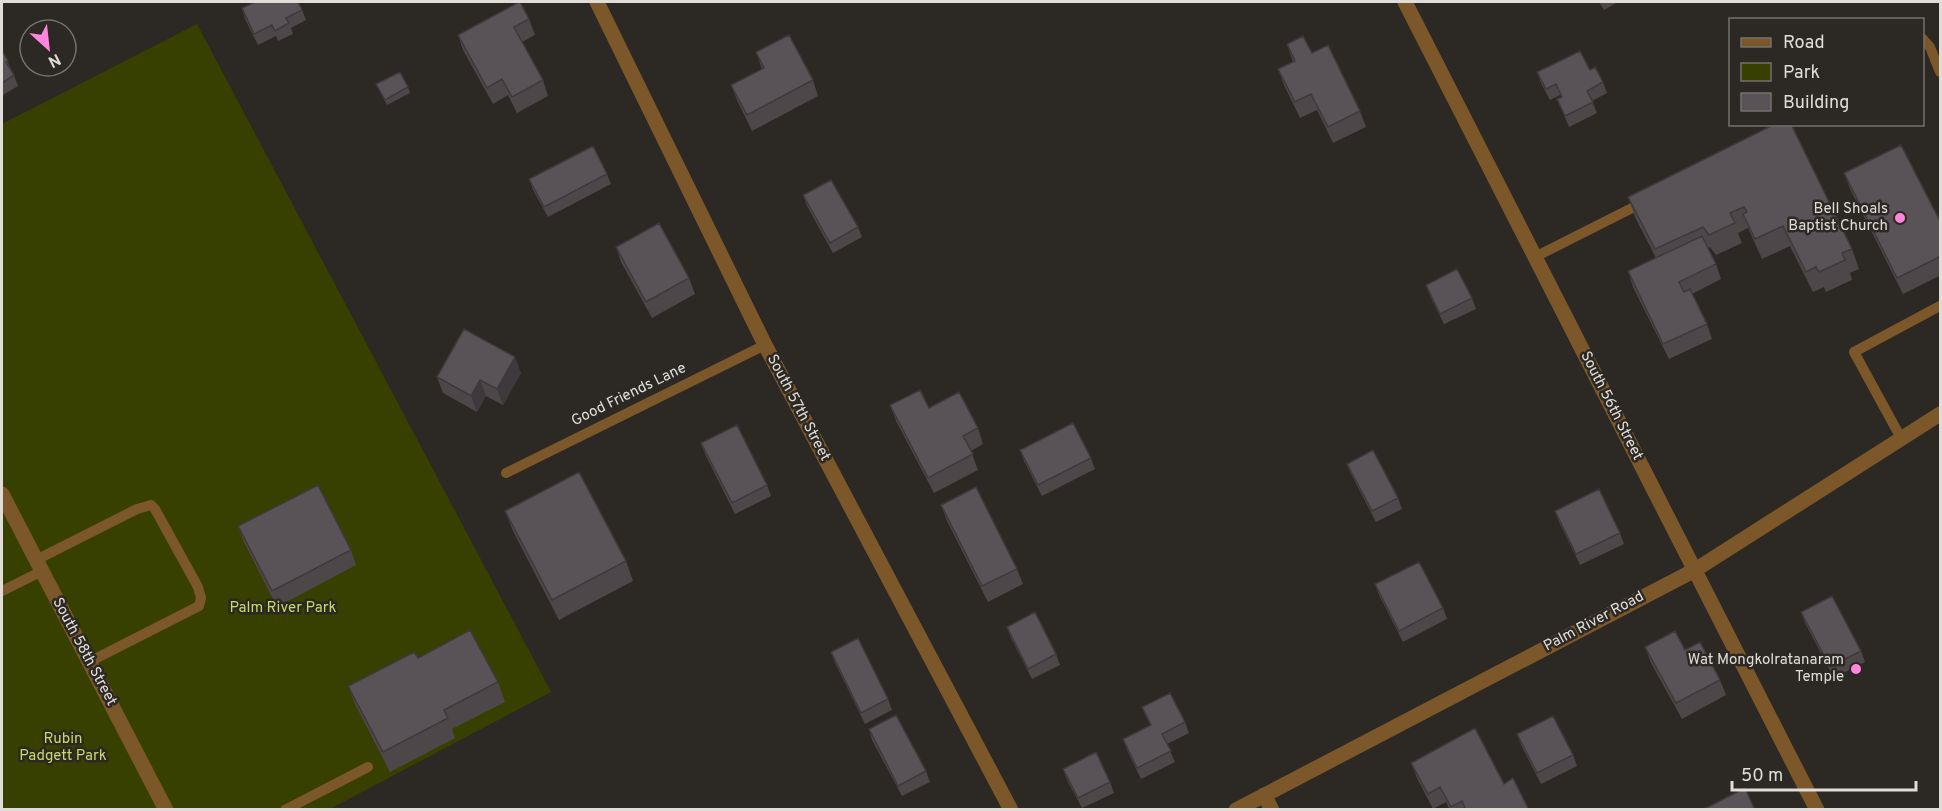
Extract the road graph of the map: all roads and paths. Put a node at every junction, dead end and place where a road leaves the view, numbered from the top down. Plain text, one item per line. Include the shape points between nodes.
1 (597, 2) edge
2 (1405, 2) edge
3 (1924, 39) edge
4 (1941, 72) edge
5 (1655, 196) edge
6 (1535, 257) junction
7 (1941, 306) edge
8 (765, 345) junction
9 (1941, 414) edge
10 (1901, 438) junction
11 (506, 473) dead end
12 (2, 494) edge
13 (39, 566) junction
14 (1695, 570) junction
15 (2, 591) edge
16 (89, 662) junction
17 (368, 767) dead end
18 (1264, 795) junction
19 (166, 810) edge
20 (285, 810) edge
21 (1011, 810) edge
22 (1236, 810) edge
23 (1272, 810) edge
24 (1817, 810) edge

1 - 8 street, South 57th Street
2 - 6 street, South 56th Street
3 - 4 lane
5 - 6 lane
6 - 14 street, South 56th Street
7 - 10 lane via 1854,352
8 - 11 lane, Good Friends Lane
8 - 21 street, South 57th Street
9 - 10 street, Palm River Road
10 - 14 street, Palm River Road
12 - 13 street, South 58th Street
13 - 15 lane
13 - 16 street, South 58th Street
13 - 16 lane via 137,509 150,506 155,508 198,586 199,606
14 - 18 street, Palm River Road
14 - 24 street, South 56th Street
16 - 19 street, South 58th Street
17 - 20 lane
18 - 22 street, Palm River Road
18 - 23 street

